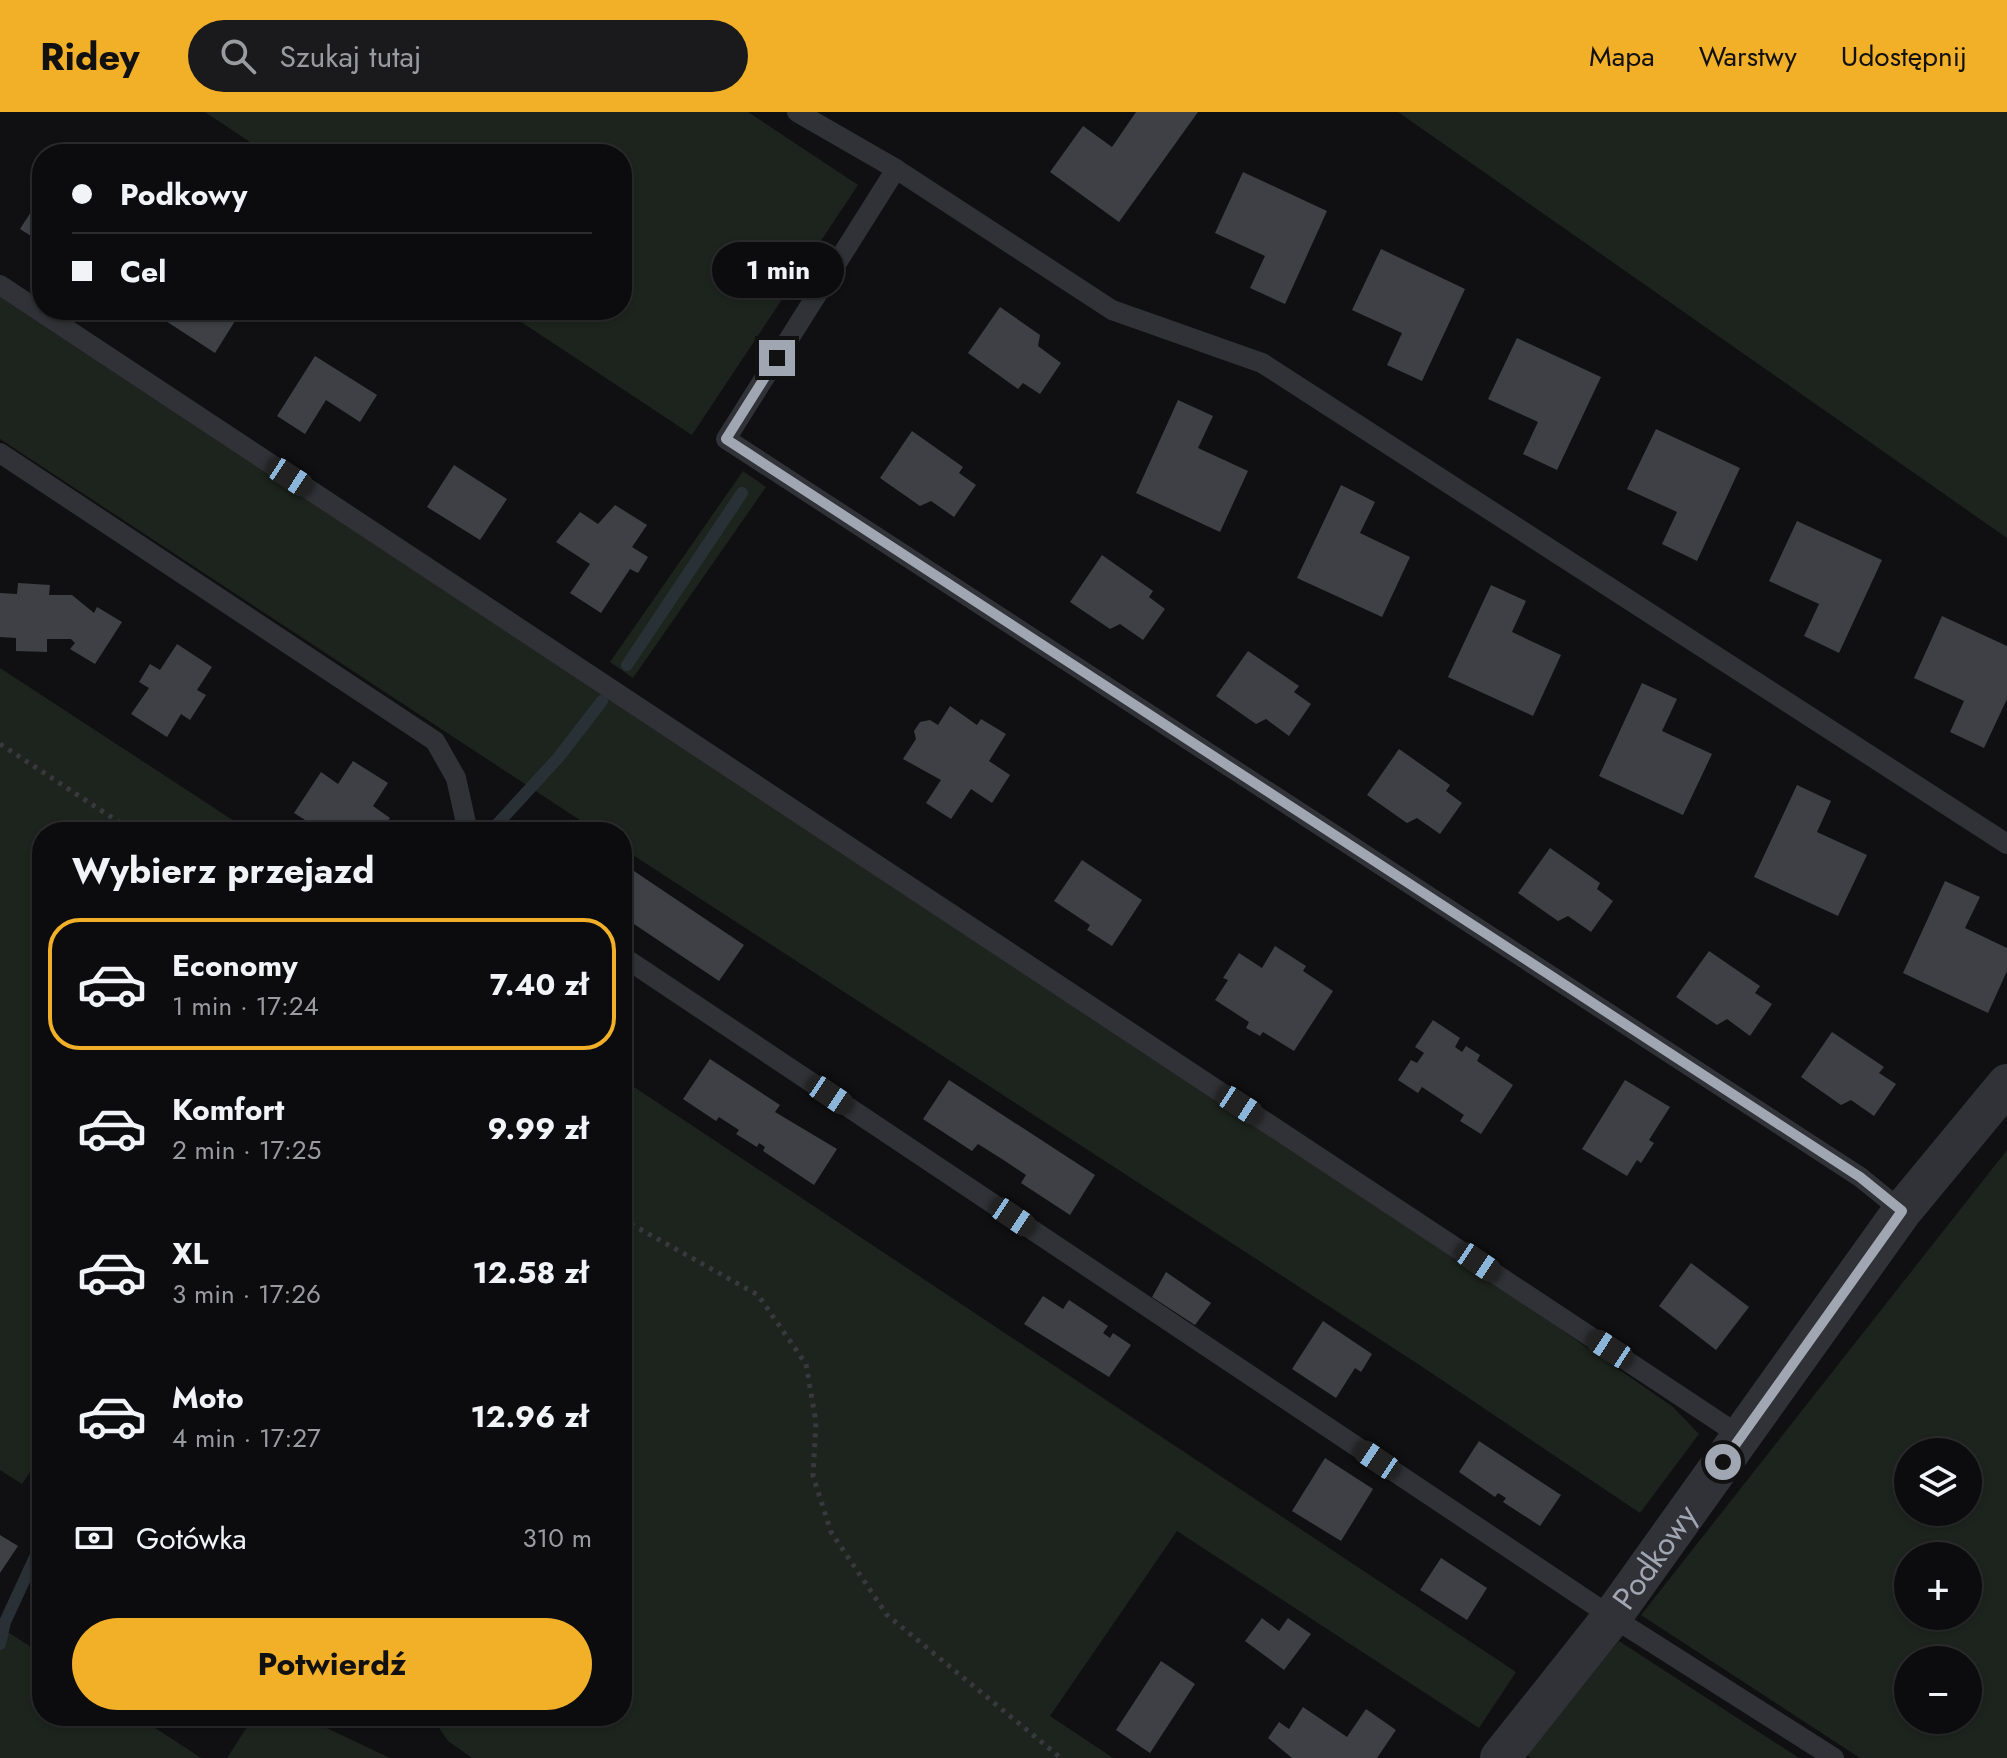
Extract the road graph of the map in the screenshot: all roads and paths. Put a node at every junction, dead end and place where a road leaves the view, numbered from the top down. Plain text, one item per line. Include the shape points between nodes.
1 (797, 112) edge
2 (896, 169) junction
3 (0, 285) edge
4 (32, 306) edge
5 (53, 320) edge
6 (0, 453) edge
7 (0, 744) edge
8 (119, 822) edge
9 (466, 822) edge
10 (2007, 844) edge
11 (632, 963) edge
12 (2007, 1084) edge
13 (1902, 1211) junction
14 (632, 1225) edge
15 (1742, 1437) junction
16 (1612, 1617) junction
17 (1061, 1758) edge
18 (1500, 1758) edge
19 (1834, 1758) edge

1 - 2 lane
2 - 10 lane via 1112,310 1262,363
2 - 13 lane via 726,439 1860,1177
3 - 4 lane
5 - 15 lane
6 - 9 lane via 435,741 456,778
7 - 8 path
11 - 16 lane
12 - 13 street, Podkowy
13 - 15 street, Podkowy
14 - 17 path via 758,1295 806,1364 816,1422 813,1476 831,1532 887,1615
15 - 16 street, Podkowy
16 - 18 street, Podkowy
16 - 19 lane

